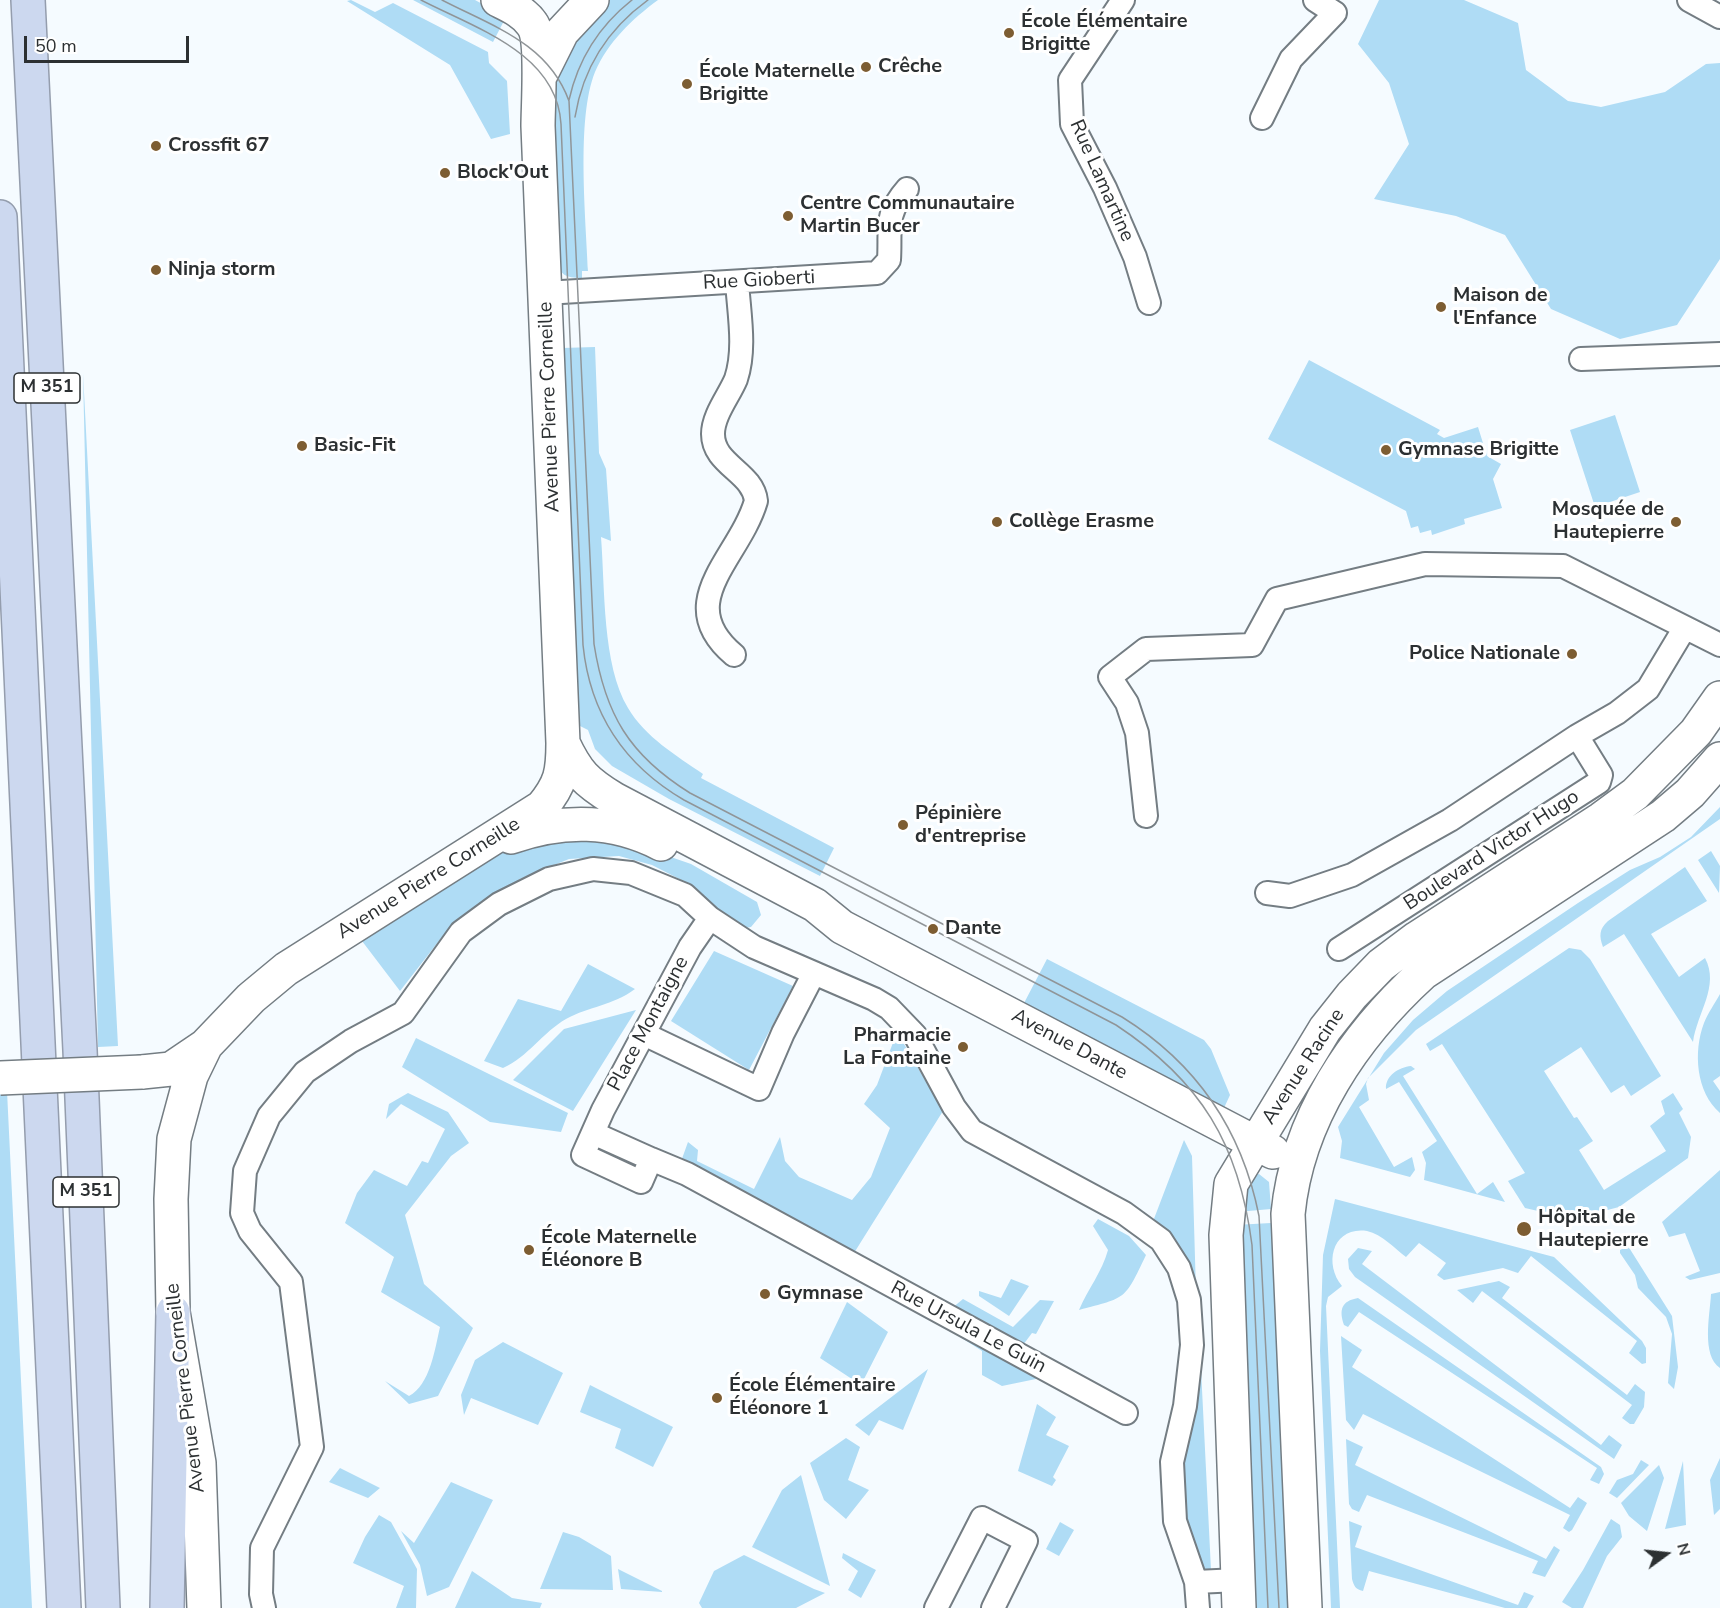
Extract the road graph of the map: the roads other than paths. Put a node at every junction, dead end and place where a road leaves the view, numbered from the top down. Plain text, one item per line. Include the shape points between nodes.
1 (28, 0) edge
2 (590, 0) edge
3 (1123, 0) edge
4 (1315, 0) edge
5 (1689, 0) edge
6 (515, 11) edge
7 (1720, 16) edge
8 (537, 96) junction
9 (1262, 118) dead end
10 (907, 189) dead end
11 (0, 217) edge
12 (737, 282) junction
13 (545, 293) junction
14 (1149, 303) dead end
15 (1720, 354) edge
16 (1581, 359) dead end
17 (1684, 629) junction
18 (1720, 645) edge
19 (734, 654) dead end
20 (1720, 698) edge
21 (1577, 736) junction
22 (563, 743) junction
23 (1720, 759) edge
24 (1146, 816) dead end
25 (478, 848) junction
26 (1267, 893) dead end
27 (710, 918) junction
28 (842, 927) junction
29 (1339, 949) dead end
30 (814, 973) junction
31 (644, 1034) junction
32 (206, 1045) junction
33 (0, 1078) edge
34 (1255, 1142) junction
35 (651, 1159) joint
36 (1295, 1165) junction
37 (173, 1312) junction
38 (1126, 1413) dead end
39 (1196, 1582) junction
40 (1238, 1594) edge
41 (64, 1608) edge
42 (103, 1608) edge
43 (167, 1608) edge
44 (204, 1608) edge
45 (264, 1608) edge
46 (936, 1608) edge
47 (993, 1608) edge
48 (1197, 1608) edge
49 (1305, 1608) edge

1 - 42 highway, M 351
2 - 6 street, Avenue Pierre Corneille via 552,9
2 - 8 street, Avenue Pierre Corneille via 556,42 542,72
3 - 14 street, Rue Lamartine via 1070,80 1072,124 1105,188
4 - 9 street via 1335,13 1291,60
5 - 7 street
6 - 8 street, Avenue Pierre Corneille via 538,46
8 - 13 street, Avenue Pierre Corneille
10 - 12 street, Rue Gioberti via 893,207 889,219 889,260 877,273
11 - 41 highway, M 351
12 - 13 street, Rue Gioberti
12 - 19 street via 739,366 713,434 719,453 752,484 756,501 706,606 710,629
13 - 22 street, Avenue Pierre Corneille
15 - 16 street
17 - 18 street
17 - 21 street via 1648,689
17 - 24 street via 1563,566 1425,564 1277,599 1252,645 1146,649 1110,677 1127,703 1137,733
20 - 34 street, Avenue Racine via 1696,732 1635,794 1381,965 1325,1029
21 - 26 street via 1450,820 1352,875 1290,896
21 - 29 street, Boulevard Victor Hugo via 1601,775 1599,782
22 - 25 street, Avenue Pierre Corneille via 563,765 556,791 542,807
22 - 28 street, Avenue Dante via 574,766 596,788 816,905
23 - 36 street, Avenue Racine via 1663,816 1459,946 1391,1002 1338,1074 1311,1122
25 - 28 street, Avenue Dante via 538,828 561,825 628,829 808,919
25 - 32 street, Avenue Pierre Corneille via 286,969 251,998
27 - 30 street via 754,947
27 - 31 street, Place Montaigne via 690,947
27 - 45 street via 684,895 631,873 593,869 549,879 499,904 461,932 403,1013 305,1072 269,1116 245,1171 242,1213 250,1231 291,1282 312,1447 262,1548
28 - 34 street, Avenue Dante
30 - 31 street via 759,1089
30 - 39 street via 889,1008 915,1035 954,1107 972,1131 1124,1213 1159,1239 1179,1268 1188,1300 1192,1345 1185,1406 1172,1462 1175,1521
31 - 35 street, Place Montaigne via 593,1133
32 - 33 street, bridge via 171,1069
32 - 37 street, Avenue Pierre Corneille via 188,1086 174,1139
34 - 36 street, Avenue Dante
34 - 40 street, Avenue Racine via 1231,1184 1226,1235
35 - 38 street, Rue Ursula Le Guin via 687,1174
36 - 49 street, Avenue Racine via 1288,1214
37 - 43 highway
37 - 44 street, Avenue Pierre Corneille via 199,1463
39 - 40 street
39 - 48 street
46 - 47 street via 982,1518 1026,1541

